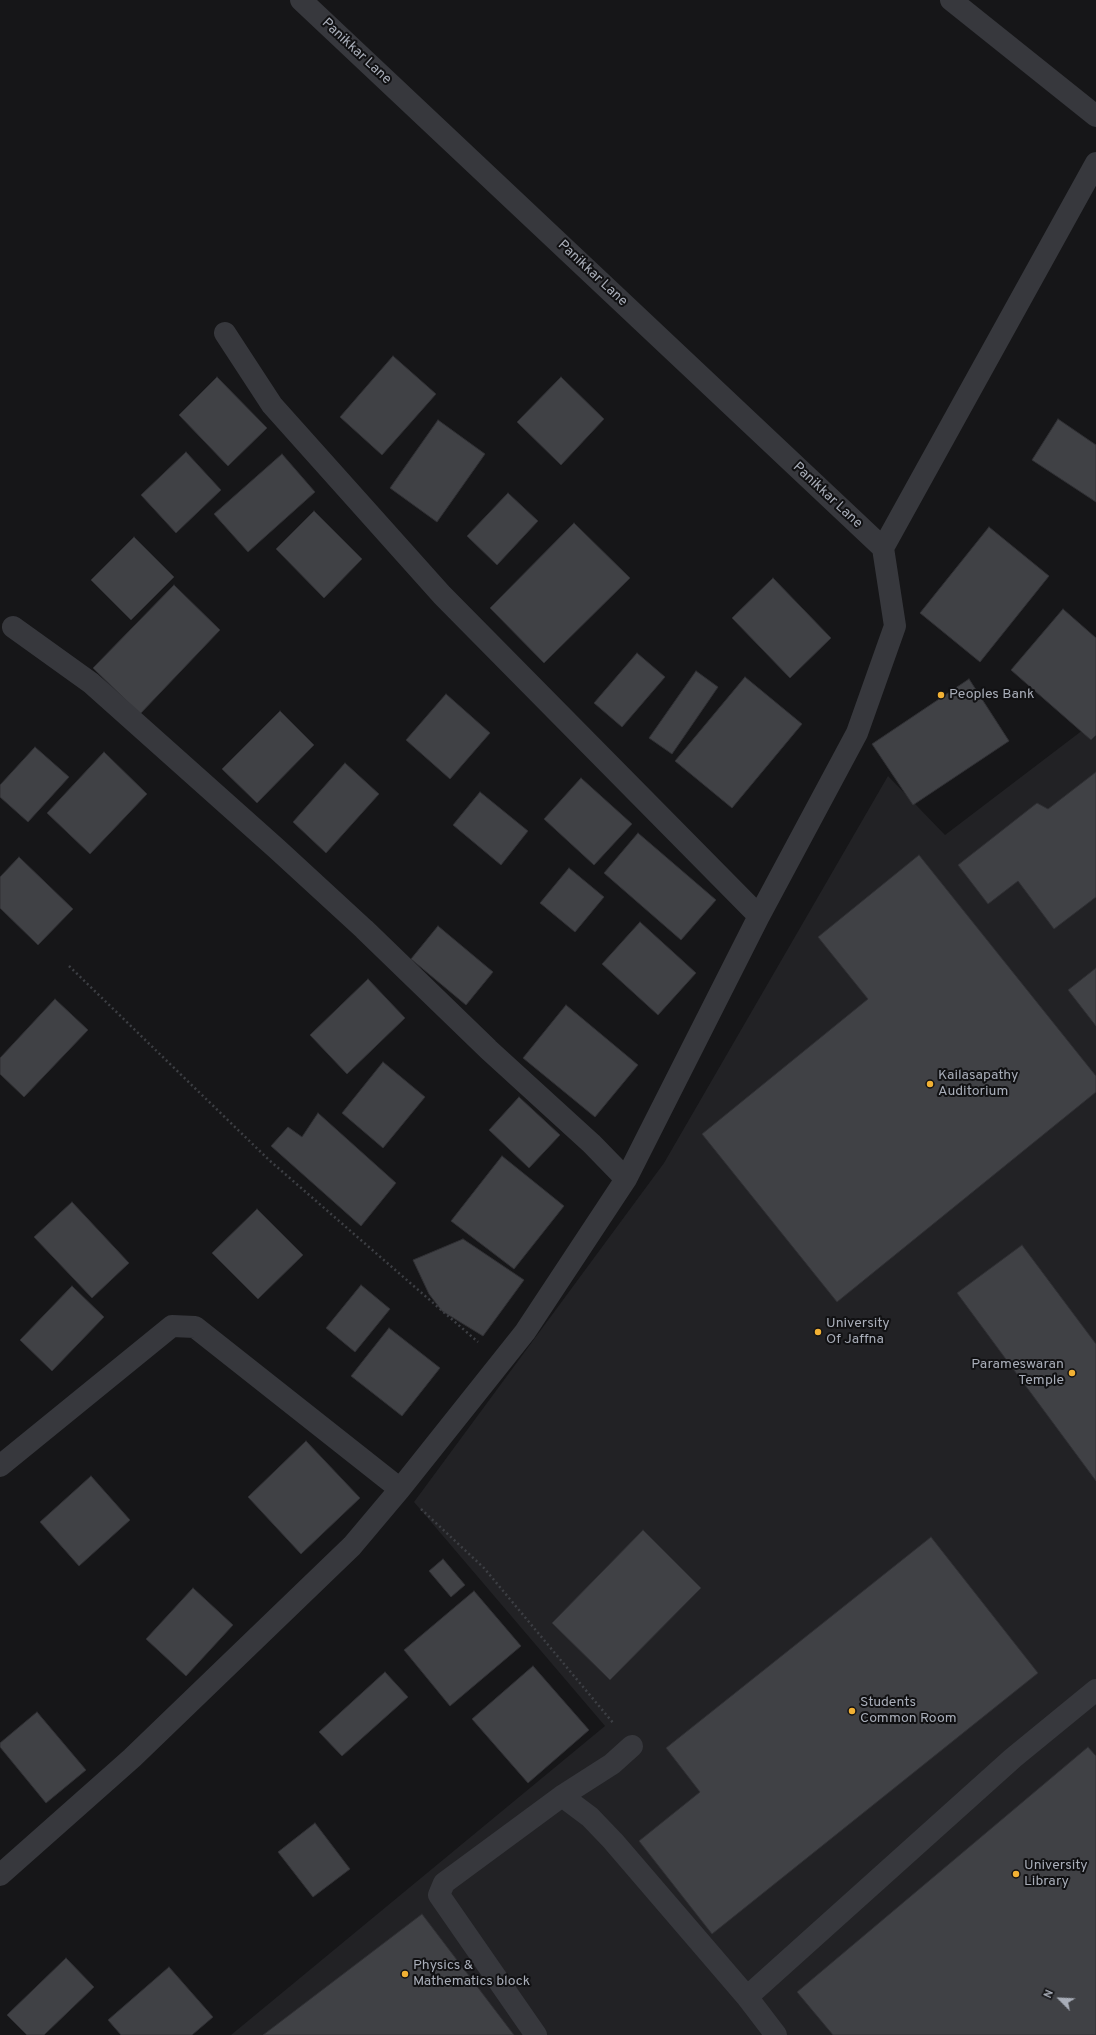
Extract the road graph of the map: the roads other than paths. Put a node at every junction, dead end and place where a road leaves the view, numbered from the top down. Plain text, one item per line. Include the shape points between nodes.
1 (301, 0) edge
2 (951, 0) edge
3 (1096, 116) edge
4 (1096, 163) edge
5 (225, 333) dead end
6 (882, 548) junction
7 (13, 627) dead end
8 (759, 916) junction
9 (626, 1179) junction
10 (0, 1466) edge
11 (400, 1489) junction
12 (1096, 1690) edge
13 (632, 1746) road end
14 (562, 1796) junction
15 (0, 1875) edge
16 (747, 1997) junction
17 (536, 2035) edge
18 (776, 2035) edge

1 - 6 street, Panikkar Lane
2 - 3 street
4 - 6 street
5 - 8 street via 272,406 442,594
6 - 8 street via 895,626 857,732
7 - 9 street via 91,683 278,849 488,1049 591,1143
8 - 9 street
9 - 11 street via 525,1332
10 - 11 street via 172,1326 195,1327
11 - 15 street via 352,1546 132,1758
12 - 16 street via 1013,1758
13 - 14 street via 612,1764
14 - 16 street via 590,1817 613,1841
14 - 17 street via 444,1883 439,1896
16 - 18 street

